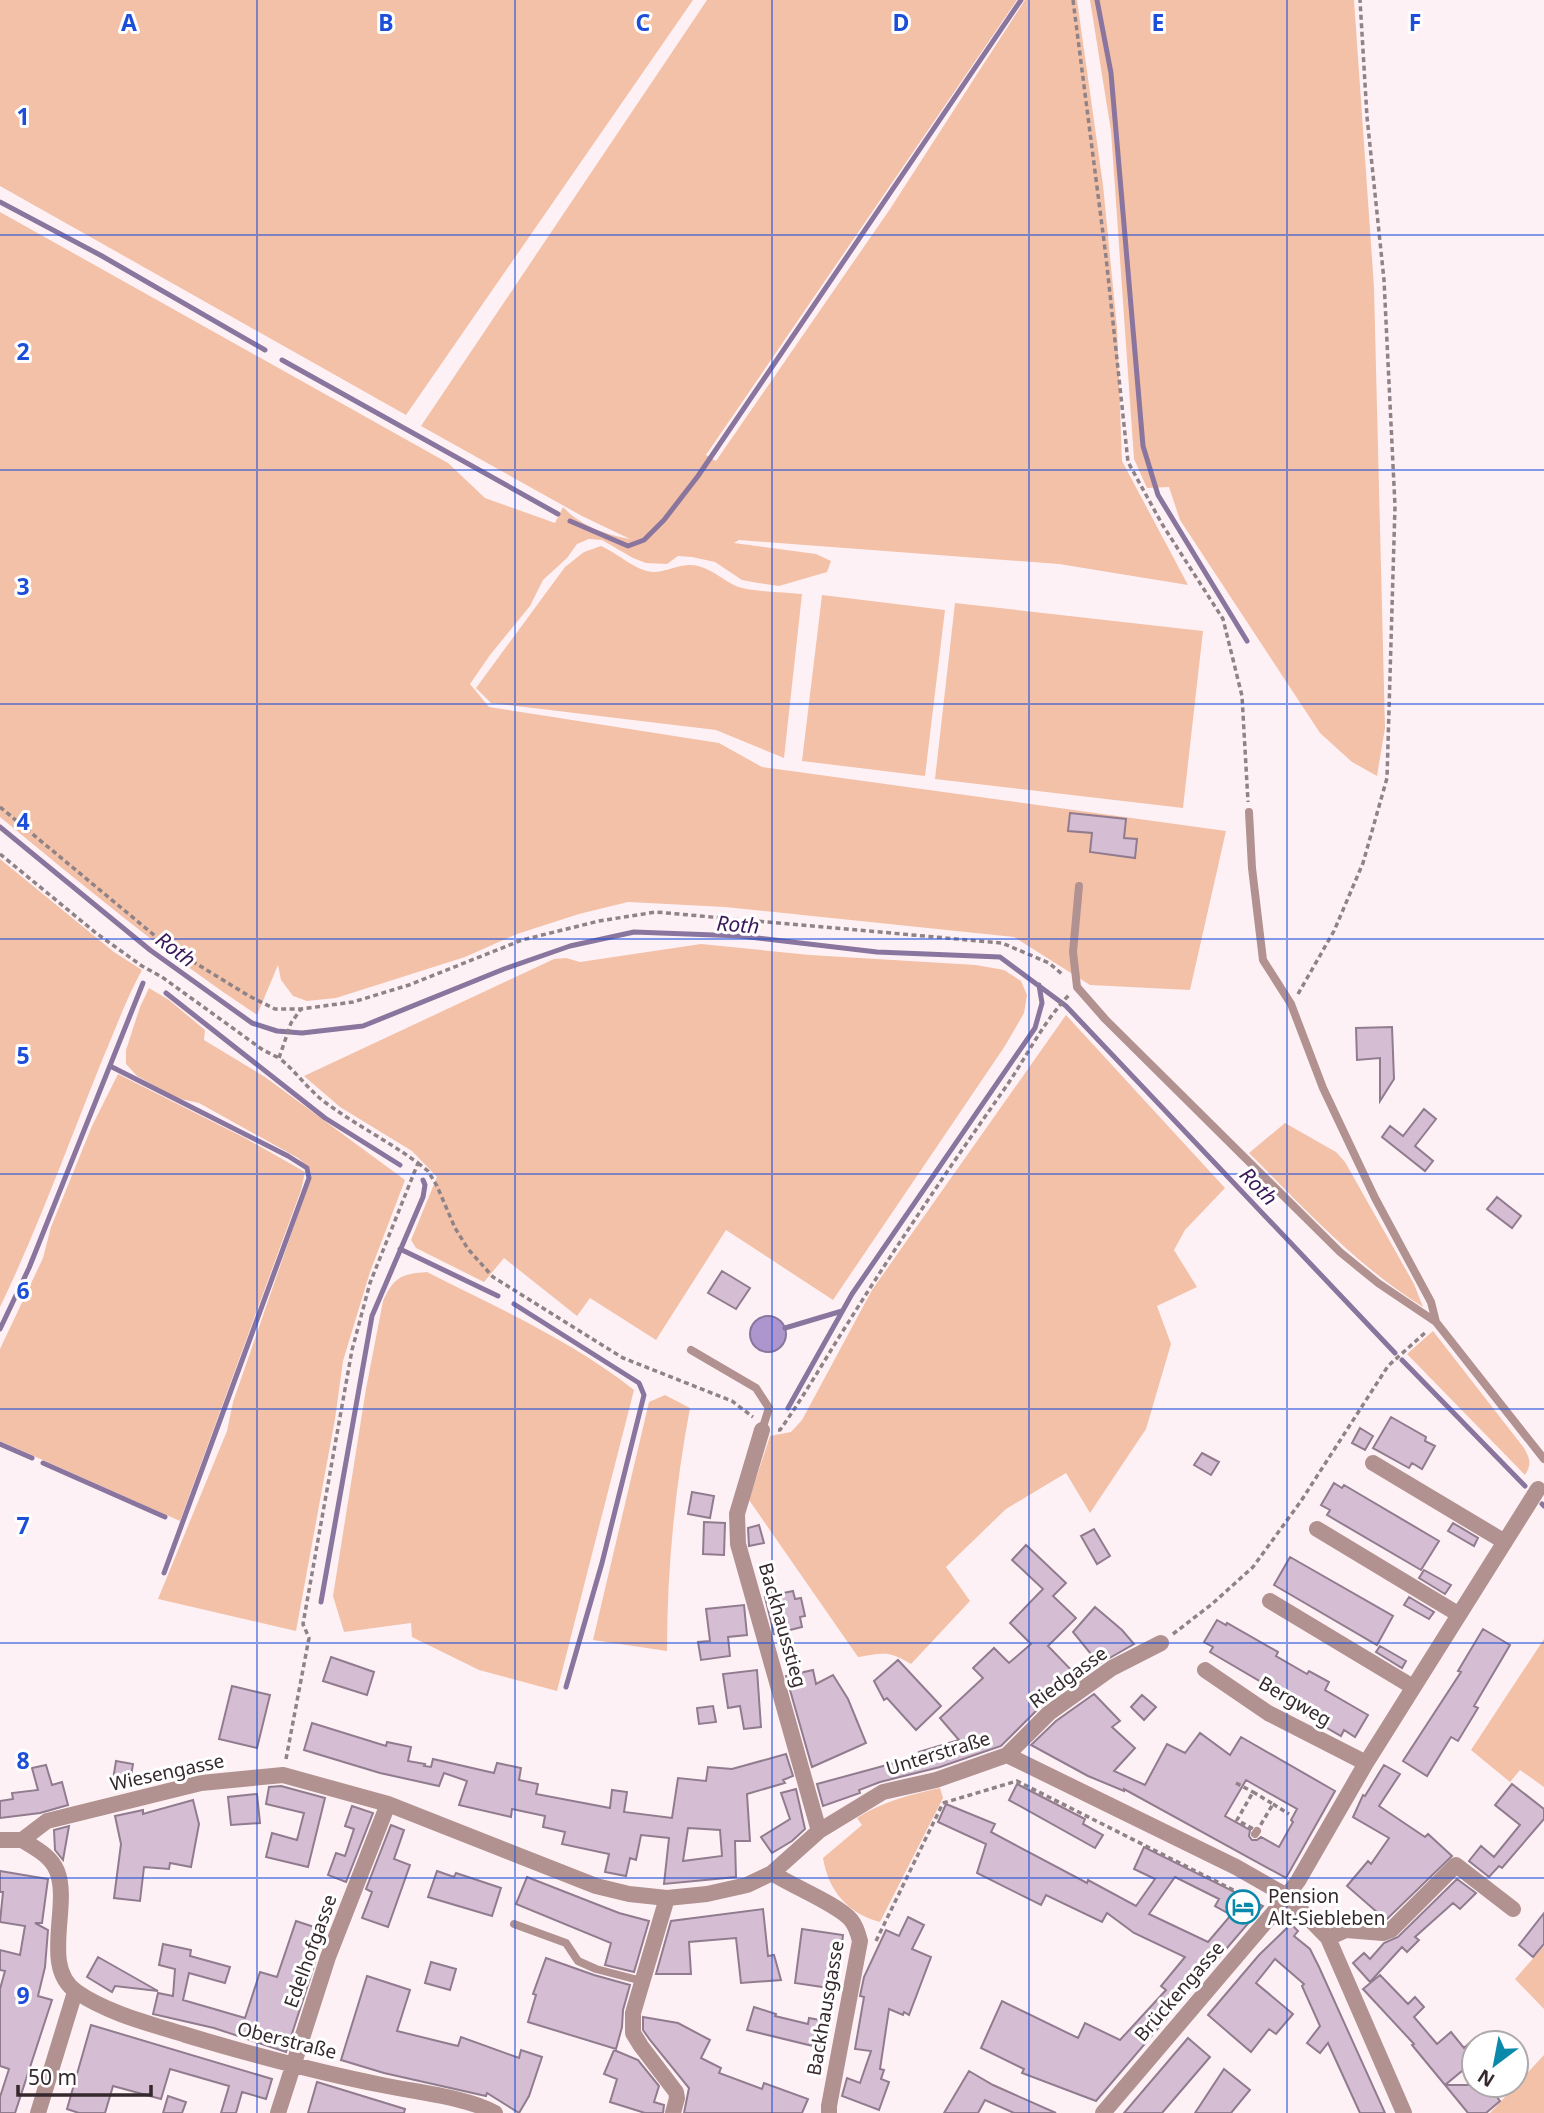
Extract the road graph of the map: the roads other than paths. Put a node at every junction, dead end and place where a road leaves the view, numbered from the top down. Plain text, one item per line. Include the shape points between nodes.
1 (1249, 812) road end
2 (1079, 886) dead end
3 (1436, 1322) junction
4 (691, 1350) dead end
5 (762, 1430) joint
6 (1544, 1460) edge
7 (1373, 1463) dead end
8 (1541, 1485) edge
9 (1317, 1529) dead end
10 (1505, 1542) junction
11 (1270, 1601) dead end
12 (1458, 1614) junction
13 (1161, 1643) road end
14 (1205, 1670) dead end
15 (1413, 1687) junction
16 (1007, 1755) junction
17 (1366, 1763) junction
18 (388, 1804) junction
19 (819, 1830) junction
20 (0, 1840) edge
21 (22, 1840) junction
22 (772, 1873) junction
23 (1287, 1896) junction
24 (667, 1898) junction
25 (1513, 1909) dead end
26 (514, 1924) dead end
27 (1328, 1938) junction
28 (642, 1981) junction
29 (75, 1992) junction
30 (293, 2065) junction
31 (37, 2113) edge
32 (278, 2113) edge
33 (495, 2113) edge
34 (673, 2113) edge
35 (829, 2113) edge
36 (1103, 2113) edge
37 (1404, 2113) edge

1 - 3 lane via 1263,960 1291,1004 1324,1087 1375,1198 1431,1302
2 - 3 lane via 1073,952 1077,987 1340,1252
3 - 6 lane
4 - 5 lane via 756,1388 769,1408
5 - 19 street, Backhausstieg via 737,1514 738,1544
7 - 10 street
8 - 10 street
9 - 12 street
10 - 12 street
11 - 15 street
12 - 15 street
13 - 16 street, Riedgasse via 1112,1668 1049,1713
14 - 17 street, Bergweg via 1268,1713
15 - 17 street
16 - 19 street, Unterstraße via 936,1780 883,1792
16 - 23 street, Unterstraße
17 - 23 street
18 - 21 street, Wiesengasse via 283,1774 201,1783 85,1811 47,1821
18 - 24 street, Unterstraße via 596,1886
18 - 30 street, Edelhofgasse via 328,1957
19 - 22 street, Unterstraße
20 - 21 street
21 - 29 street via 48,1857 57,1871 61,1897 57,1945 61,1968
22 - 24 street, Unterstraße via 747,1885
22 - 35 street, Backhausgasse via 841,1912 851,1920 860,1941
23 - 27 street, Unterstraße
23 - 36 street, Brückengasse
24 - 28 street
25 - 27 street via 1456,1866 1391,1930 1346,1930
26 - 28 lane via 566,1943 584,1965
27 - 37 street, Unterstraße
28 - 34 street via 633,2013 634,2033 676,2092
29 - 30 street, Oberstraße via 139,2021
29 - 31 street
30 - 32 street, Edelhofgasse
30 - 33 street, Oberstraße

